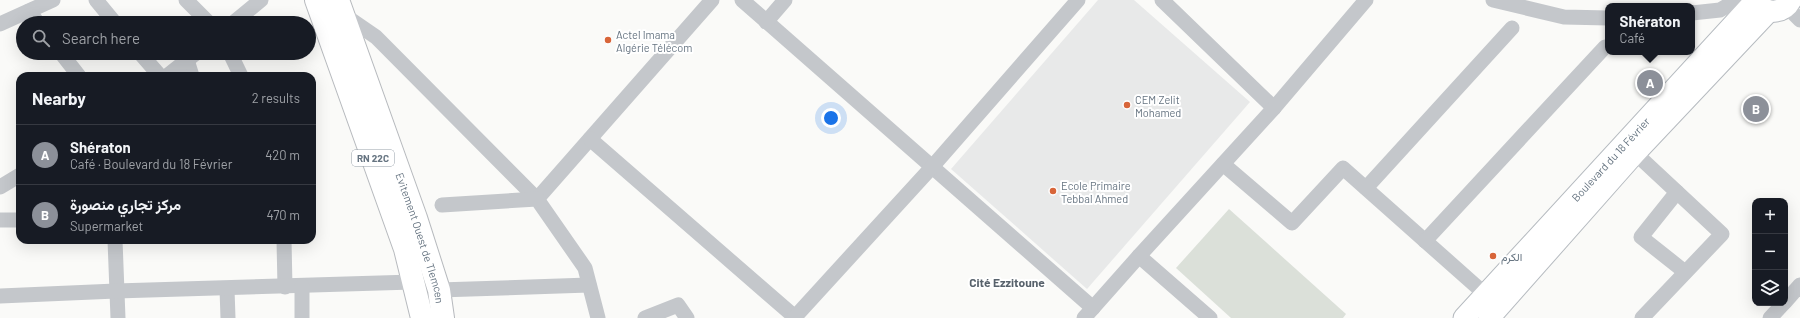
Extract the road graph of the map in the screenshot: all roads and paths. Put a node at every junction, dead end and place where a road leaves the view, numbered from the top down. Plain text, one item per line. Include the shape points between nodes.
1 (53, 0) edge
2 (96, 0) edge
3 (186, 0) edge
4 (261, 0) edge
5 (316, 0) edge
6 (712, 0) edge
7 (742, 0) edge
8 (785, 0) edge
9 (1078, 0) edge
10 (1162, 0) edge
11 (1366, 0) edge
12 (1493, 0) edge
13 (1737, 0) edge
14 (1776, 6) edge
15 (341, 8) edge
16 (29, 11) junction
17 (1695, 13) edge
18 (18, 16) edge
19 (33, 16) edge
20 (109, 16) edge
21 (202, 16) edge
22 (242, 16) edge
23 (16, 17) edge
24 (1564, 17) junction
25 (1605, 18) edge
26 (766, 22) junction
27 (0, 24) edge
28 (1605, 24) edge
29 (1512, 28) dead end
30 (1605, 47) dead end
31 (1698, 52) edge
32 (66, 60) edge
33 (146, 60) edge
34 (188, 60) edge
35 (192, 60) edge
36 (233, 60) edge
37 (76, 72) edge
38 (157, 72) edge
39 (172, 72) edge
40 (192, 72) edge
41 (239, 72) edge
42 (1274, 108) junction
43 (590, 139) junction
44 (1635, 153) junction
45 (1223, 164) junction
46 (932, 167) junction
47 (16, 177) edge
48 (0, 187) edge
49 (1366, 188) junction
50 (1677, 192) junction
51 (537, 199) junction
52 (442, 205) dead end
53 (0, 220) edge
54 (16, 220) edge
55 (1425, 241) junction
56 (115, 244) edge
57 (284, 244) edge
58 (1139, 256) junction
59 (1685, 272) junction
60 (414, 282) junction
61 (1800, 285) edge
62 (285, 286) junction
63 (302, 286) junction
64 (589, 286) junction
65 (227, 288) junction
66 (438, 290) junction
67 (116, 291) junction
68 (1485, 294) junction
69 (0, 296) edge
70 (1788, 298) edge
71 (1780, 306) edge
72 (1089, 313) edge
73 (118, 318) edge
74 (228, 318) edge
75 (302, 318) edge
76 (422, 318) edge
77 (443, 318) edge
78 (598, 318) edge
79 (645, 318) edge
80 (687, 318) edge
81 (795, 318) edge
82 (1210, 318) edge
83 (1464, 318) edge
84 (1489, 318) edge
85 (1642, 318) edge
86 (1770, 318) edge

1 - 16 street
2 - 20 street
3 - 21 street
4 - 22 street
5 - 60 highway, Evitement Ouest de Tlemcen / RN 22C via 405,249
6 - 43 street
7 - 26 street
8 - 26 street
9 - 46 street
10 - 42 street
11 - 42 street
12 - 24 street
13 - 17 street via 1720,10
14 - 31 main road, Boulevard du 18 Février
14 - 44 main road, Boulevard du 18 Février
15 - 51 street via 376,37
15 - 66 highway, Evitement Ouest de Tlemcen / RN 22C via 416,218
16 - 18 street
16 - 19 street
23 - 27 street
24 - 25 street
24 - 28 street
26 - 46 street
29 - 49 street
30 - 55 street
31 - 68 main road, Boulevard du 18 Février
32 - 37 street
33 - 38 street
34 - 39 street
35 - 40 street
36 - 41 street
42 - 45 street
43 - 51 street
43 - 81 street
44 - 50 street
44 - 84 main road, Boulevard du 18 Février
45 - 49 street via 1292,223 1344,168
45 - 58 street
46 - 72 street
46 - 81 street
47 - 48 street
49 - 55 street
50 - 59 street via 1641,237
50 - 59 street via 1722,234
51 - 52 street
51 - 64 street via 585,268
53 - 54 street
55 - 68 street
56 - 67 street
57 - 62 street
58 - 72 street
58 - 82 street
59 - 85 street
60 - 63 street
60 - 76 highway, Evitement Ouest de Tlemcen / RN 22C
61 - 70 street
62 - 63 street
62 - 65 street
63 - 75 street
64 - 66 street
64 - 78 street
65 - 67 street
65 - 74 street
66 - 77 highway, Evitement Ouest de Tlemcen / RN 22C
67 - 69 street
67 - 73 street
68 - 83 main road, Boulevard du 18 Février
71 - 86 street
79 - 80 street via 678,305

